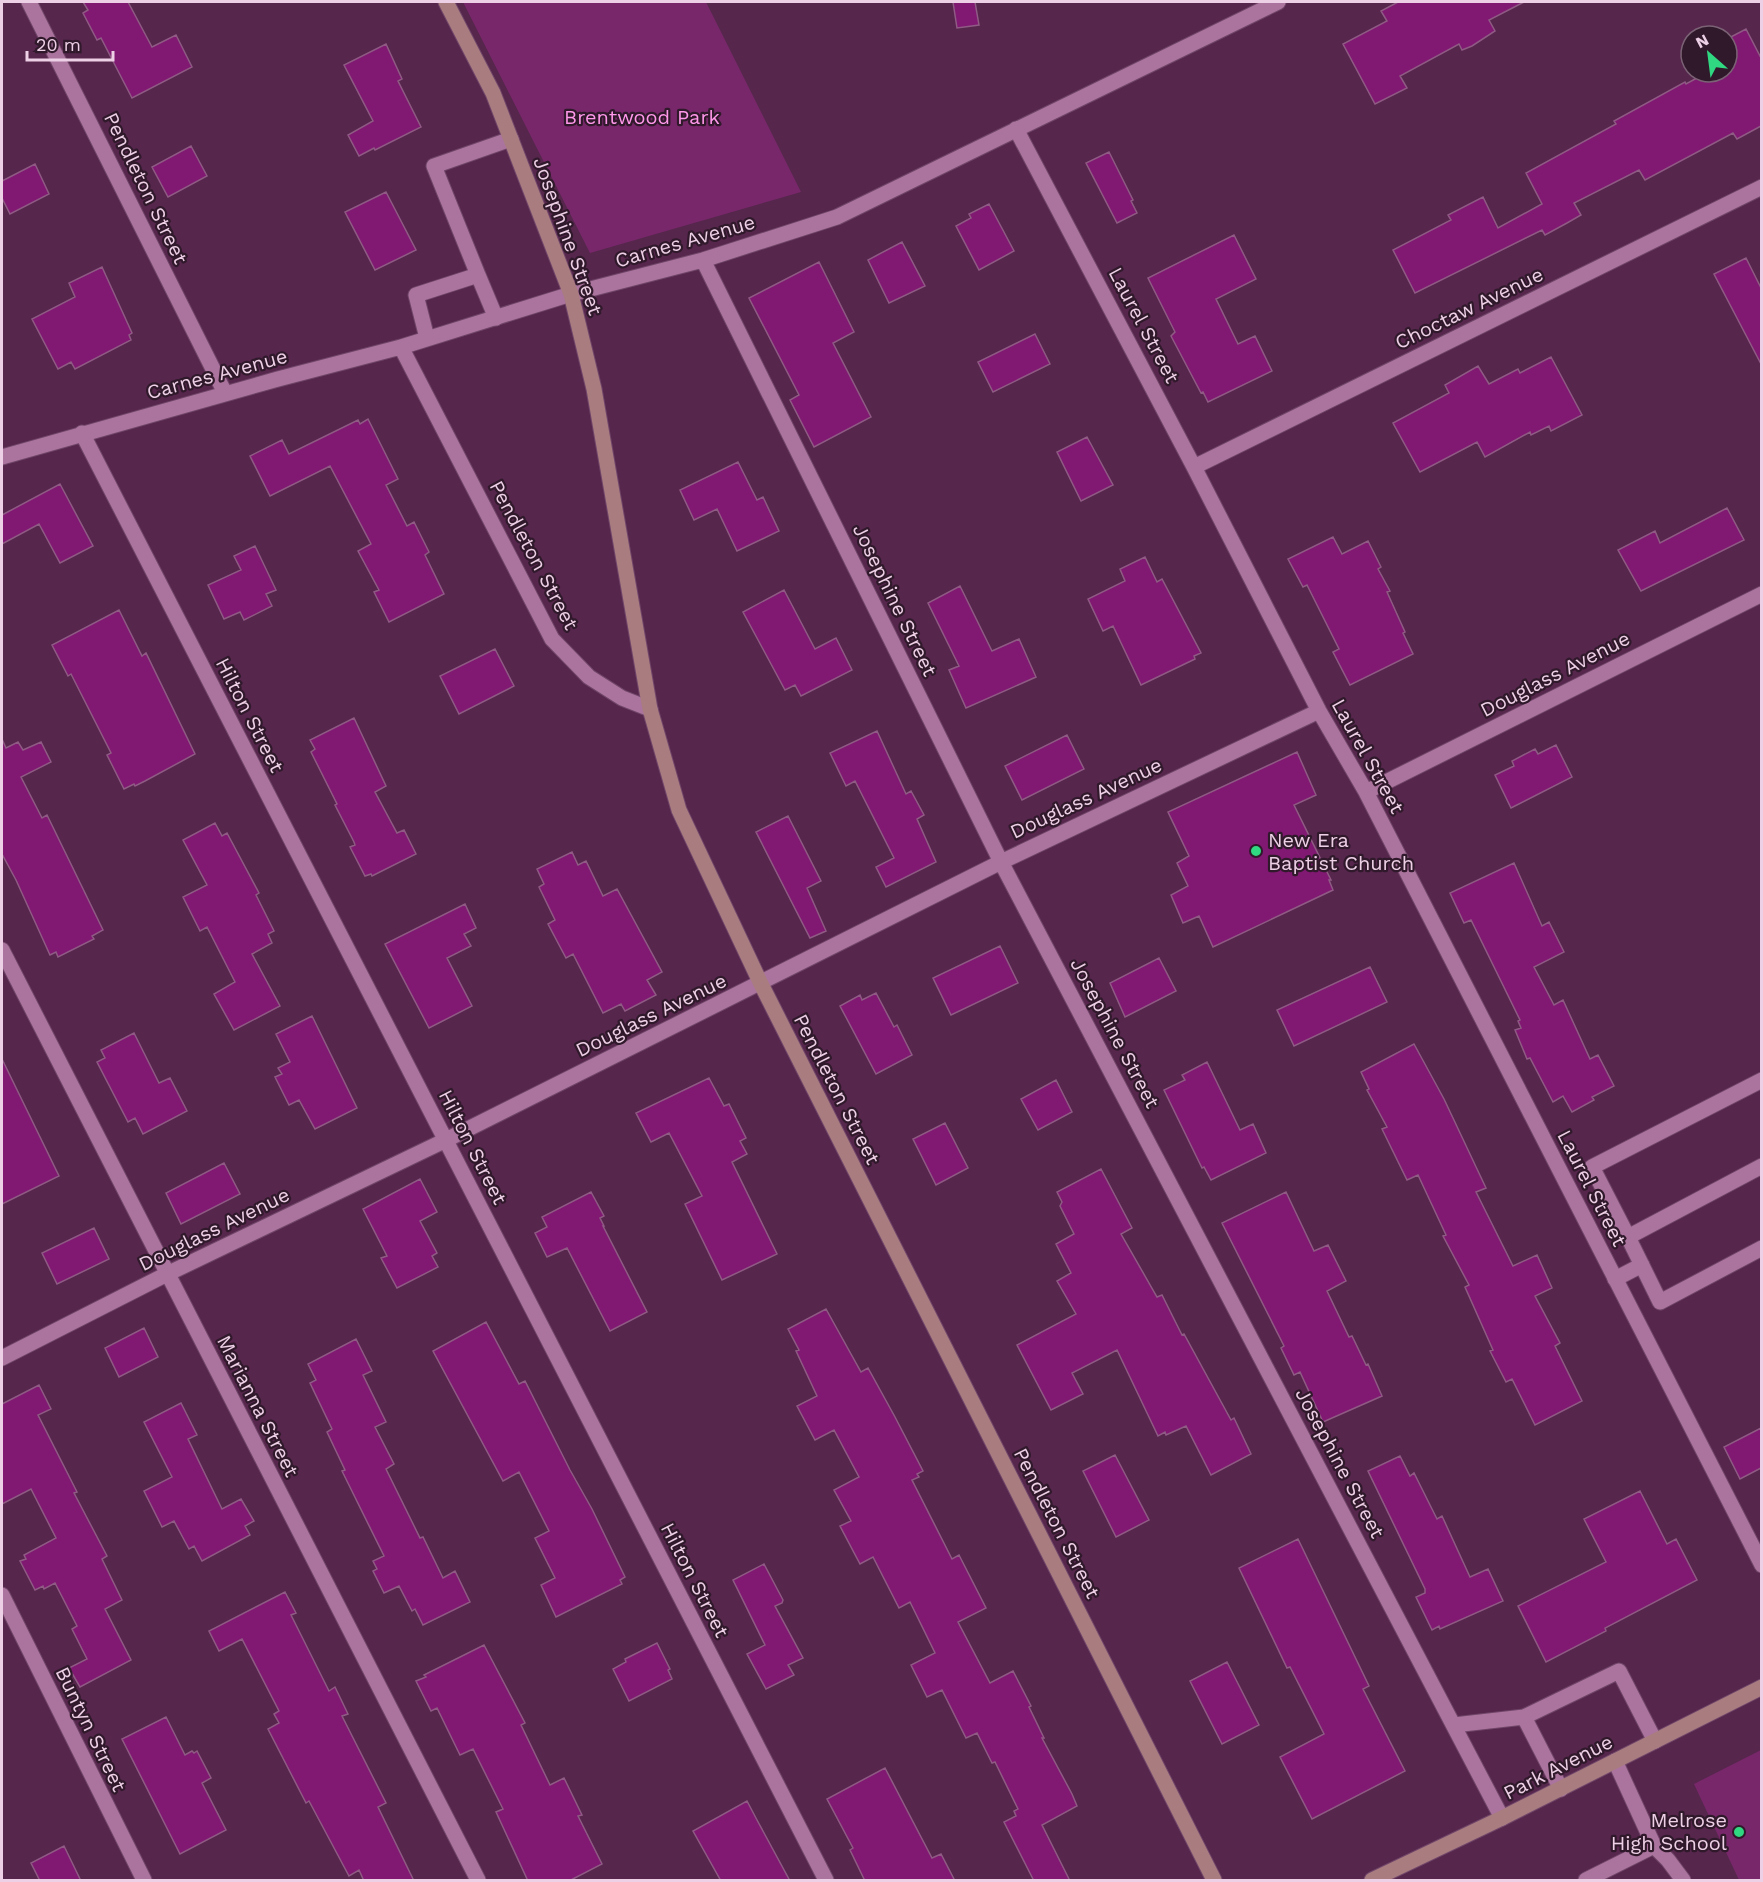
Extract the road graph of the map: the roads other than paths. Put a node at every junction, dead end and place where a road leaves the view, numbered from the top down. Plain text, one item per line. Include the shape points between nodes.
1 (29, 2) edge
2 (446, 2) edge
3 (1278, 2) edge
4 (1016, 129) junction
5 (511, 139) junction
6 (1761, 186) edge
7 (703, 260) junction
8 (478, 275) junction
9 (571, 294) junction
10 (496, 318) junction
11 (427, 338) junction
12 (402, 346) junction
13 (225, 393) junction
14 (82, 433) junction
15 (2, 457) edge
16 (1194, 467) junction
17 (1761, 594) edge
18 (650, 710) junction
19 (1319, 711) junction
20 (1366, 792) junction
21 (1001, 862) junction
22 (2, 950) edge
23 (760, 984) junction
24 (1761, 1080) edge
25 (446, 1140) junction
26 (1761, 1166) edge
27 (1628, 1237) junction
28 (1761, 1248) edge
29 (1642, 1265) junction
30 (167, 1274) junction
31 (1615, 1279) junction
32 (2, 1358) edge
33 (1761, 1565) edge
34 (2, 1595) edge
35 (1761, 1687) edge
36 (1524, 1717) junction
37 (1454, 1725) junction
38 (1655, 1741) junction
39 (1615, 1761) junction
40 (1561, 1789) junction
41 (1502, 1818) junction
42 (1654, 1846) junction
43 (144, 1881) edge
44 (478, 1881) edge
45 (826, 1881) edge
46 (1214, 1881) edge
47 (1372, 1881) edge
48 (1586, 1881) edge
49 (1683, 1881) edge

1 - 13 street, Pendleton Street
2 - 5 main road, Josephine Street via 493,93
3 - 4 street, Carnes Avenue
4 - 7 street, Carnes Avenue via 837,218
4 - 16 street, Laurel Street
5 - 8 street via 434,166
5 - 9 main road, Josephine Street
6 - 16 street, Choctaw Avenue
7 - 9 street, Carnes Avenue
7 - 21 street, Josephine Street
8 - 10 street
8 - 11 street via 416,295
9 - 10 street, Carnes Avenue
9 - 18 main road, Josephine Street via 594,389
10 - 11 street, Carnes Avenue
11 - 12 street, Carnes Avenue
12 - 13 street, Carnes Avenue
12 - 18 street, Pendleton Street via 552,639 589,677
13 - 14 street, Carnes Avenue
14 - 15 street, Carnes Avenue
14 - 25 street, Hilton Street
16 - 19 street, Laurel Street
17 - 20 street, Douglass Avenue
18 - 23 main road, Pendleton Street via 679,810
19 - 20 street, Laurel Street
19 - 21 street, Douglass Avenue
20 - 31 street, Laurel Street
21 - 23 street, Douglass Avenue
21 - 37 street, Josephine Street
22 - 30 street, Marianna Street
23 - 25 street, Douglass Avenue
23 - 46 main road, Pendleton Street
24 - 27 street via 1592,1167
25 - 30 street, Douglass Avenue
25 - 45 street, Hilton Street
26 - 27 street
27 - 29 street
28 - 29 street via 1660,1302
29 - 31 street
30 - 32 street, Douglass Avenue
30 - 44 street, Marianna Street
31 - 33 street, Laurel Street
34 - 43 street, Buntyn Street
35 - 38 main road, Park Avenue
36 - 37 street
36 - 38 street via 1619,1671
36 - 40 street
37 - 41 street, Josephine Street
38 - 39 main road, Park Avenue
39 - 40 main road, Park Avenue
39 - 42 street
40 - 41 main road, Park Avenue
41 - 47 main road, Park Avenue
42 - 48 street
42 - 49 street

